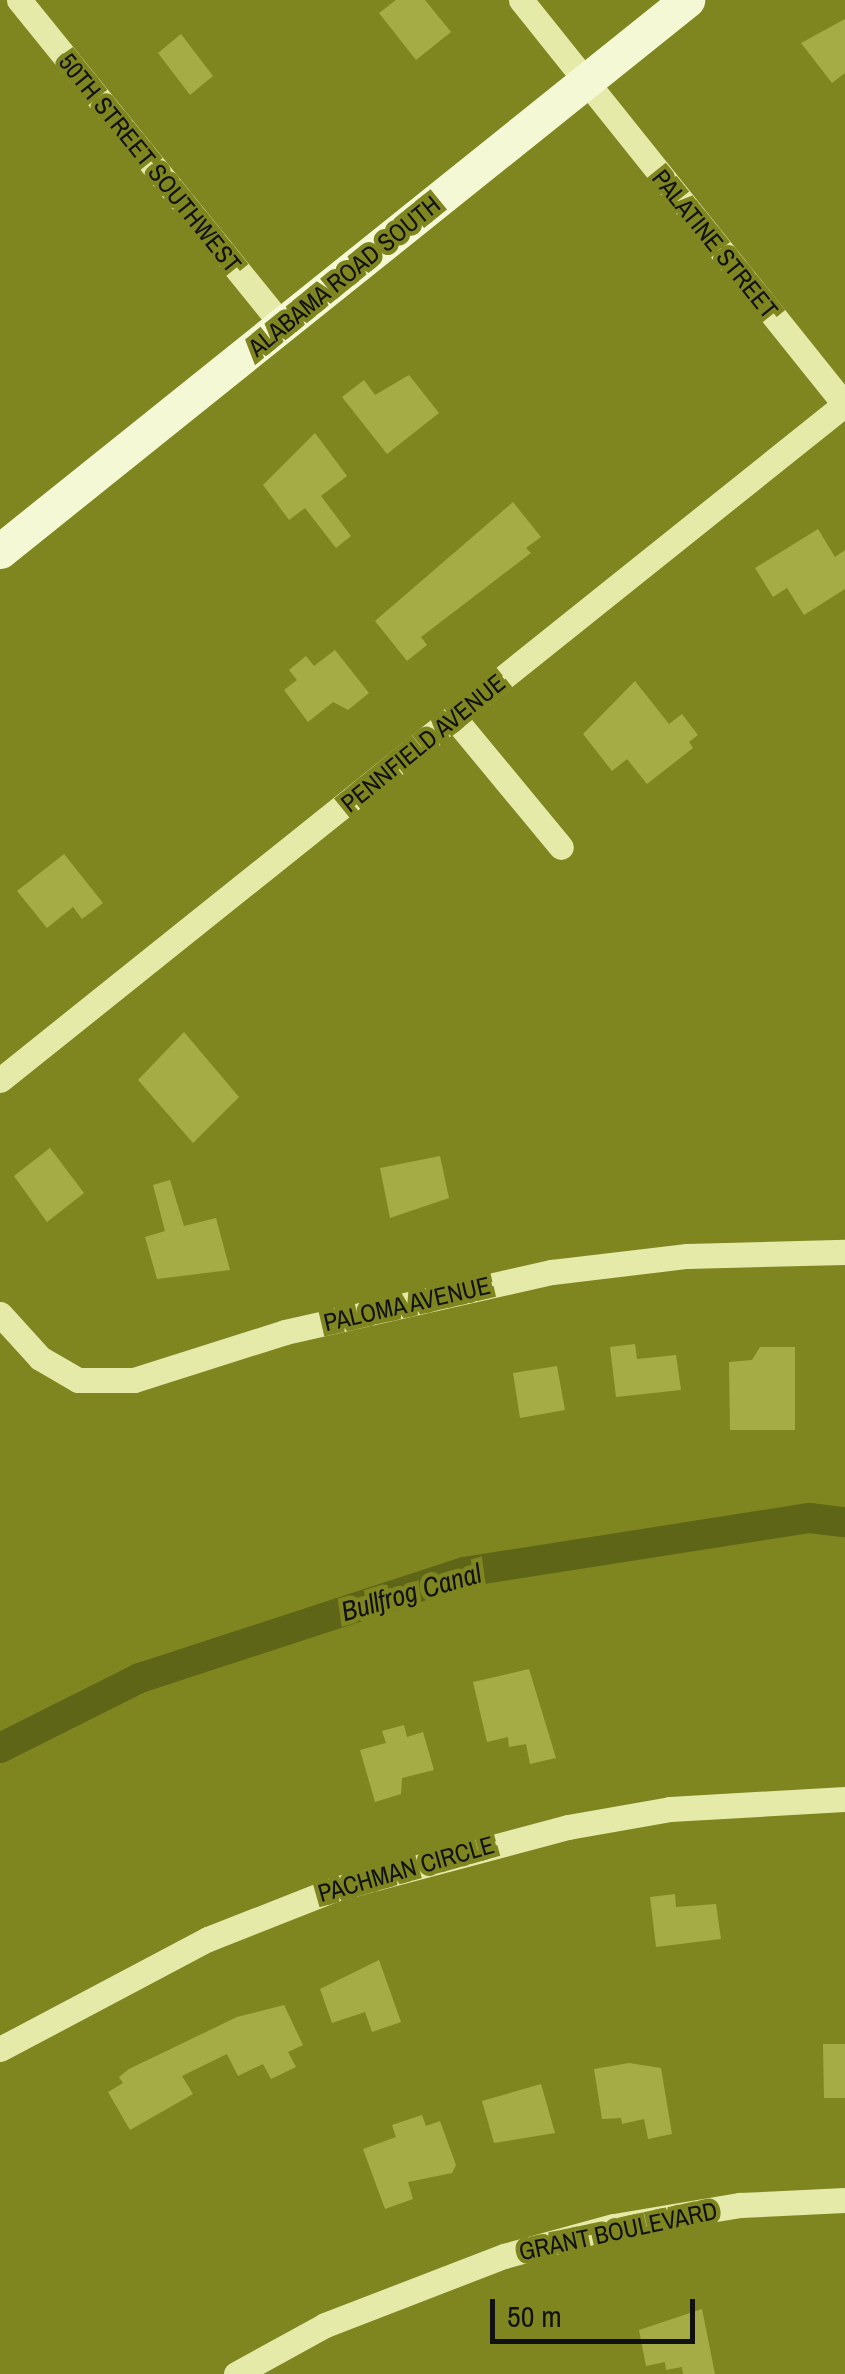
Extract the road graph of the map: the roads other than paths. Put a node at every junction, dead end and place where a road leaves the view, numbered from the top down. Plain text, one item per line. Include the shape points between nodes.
1 (19, 0) edge
2 (521, 0) edge
3 (687, 0) edge
4 (585, 82) junction
5 (282, 325) junction
6 (845, 405) edge
7 (0, 551) edge
8 (455, 719) junction
9 (561, 848) dead end
10 (0, 1080) edge
11 (845, 1252) edge
12 (0, 1314) edge
13 (845, 1799) edge
14 (0, 2050) edge
15 (845, 2200) edge
16 (236, 2374) edge

1 - 5 street, 50TH STREET SOUTHWEST
2 - 4 street, PALATINE STREET
3 - 4 street, ALABAMA ROAD SOUTH
4 - 5 street, ALABAMA ROAD SOUTH
4 - 6 street, PALATINE STREET
5 - 7 street, ALABAMA ROAD SOUTH
6 - 8 street, PENNFIELD AVENUE
8 - 9 street
8 - 10 street, PENNFIELD AVENUE
11 - 12 street, PALOMA AVENUE via 688,1256 519,1278 286,1332 134,1380 78,1380 40,1358
13 - 14 street, PACHMAN CIRCLE via 670,1810 568,1826 335,1888 208,1939
15 - 16 street, GRANT BOULEVARD via 740,2205 614,2226 504,2256 325,2325

